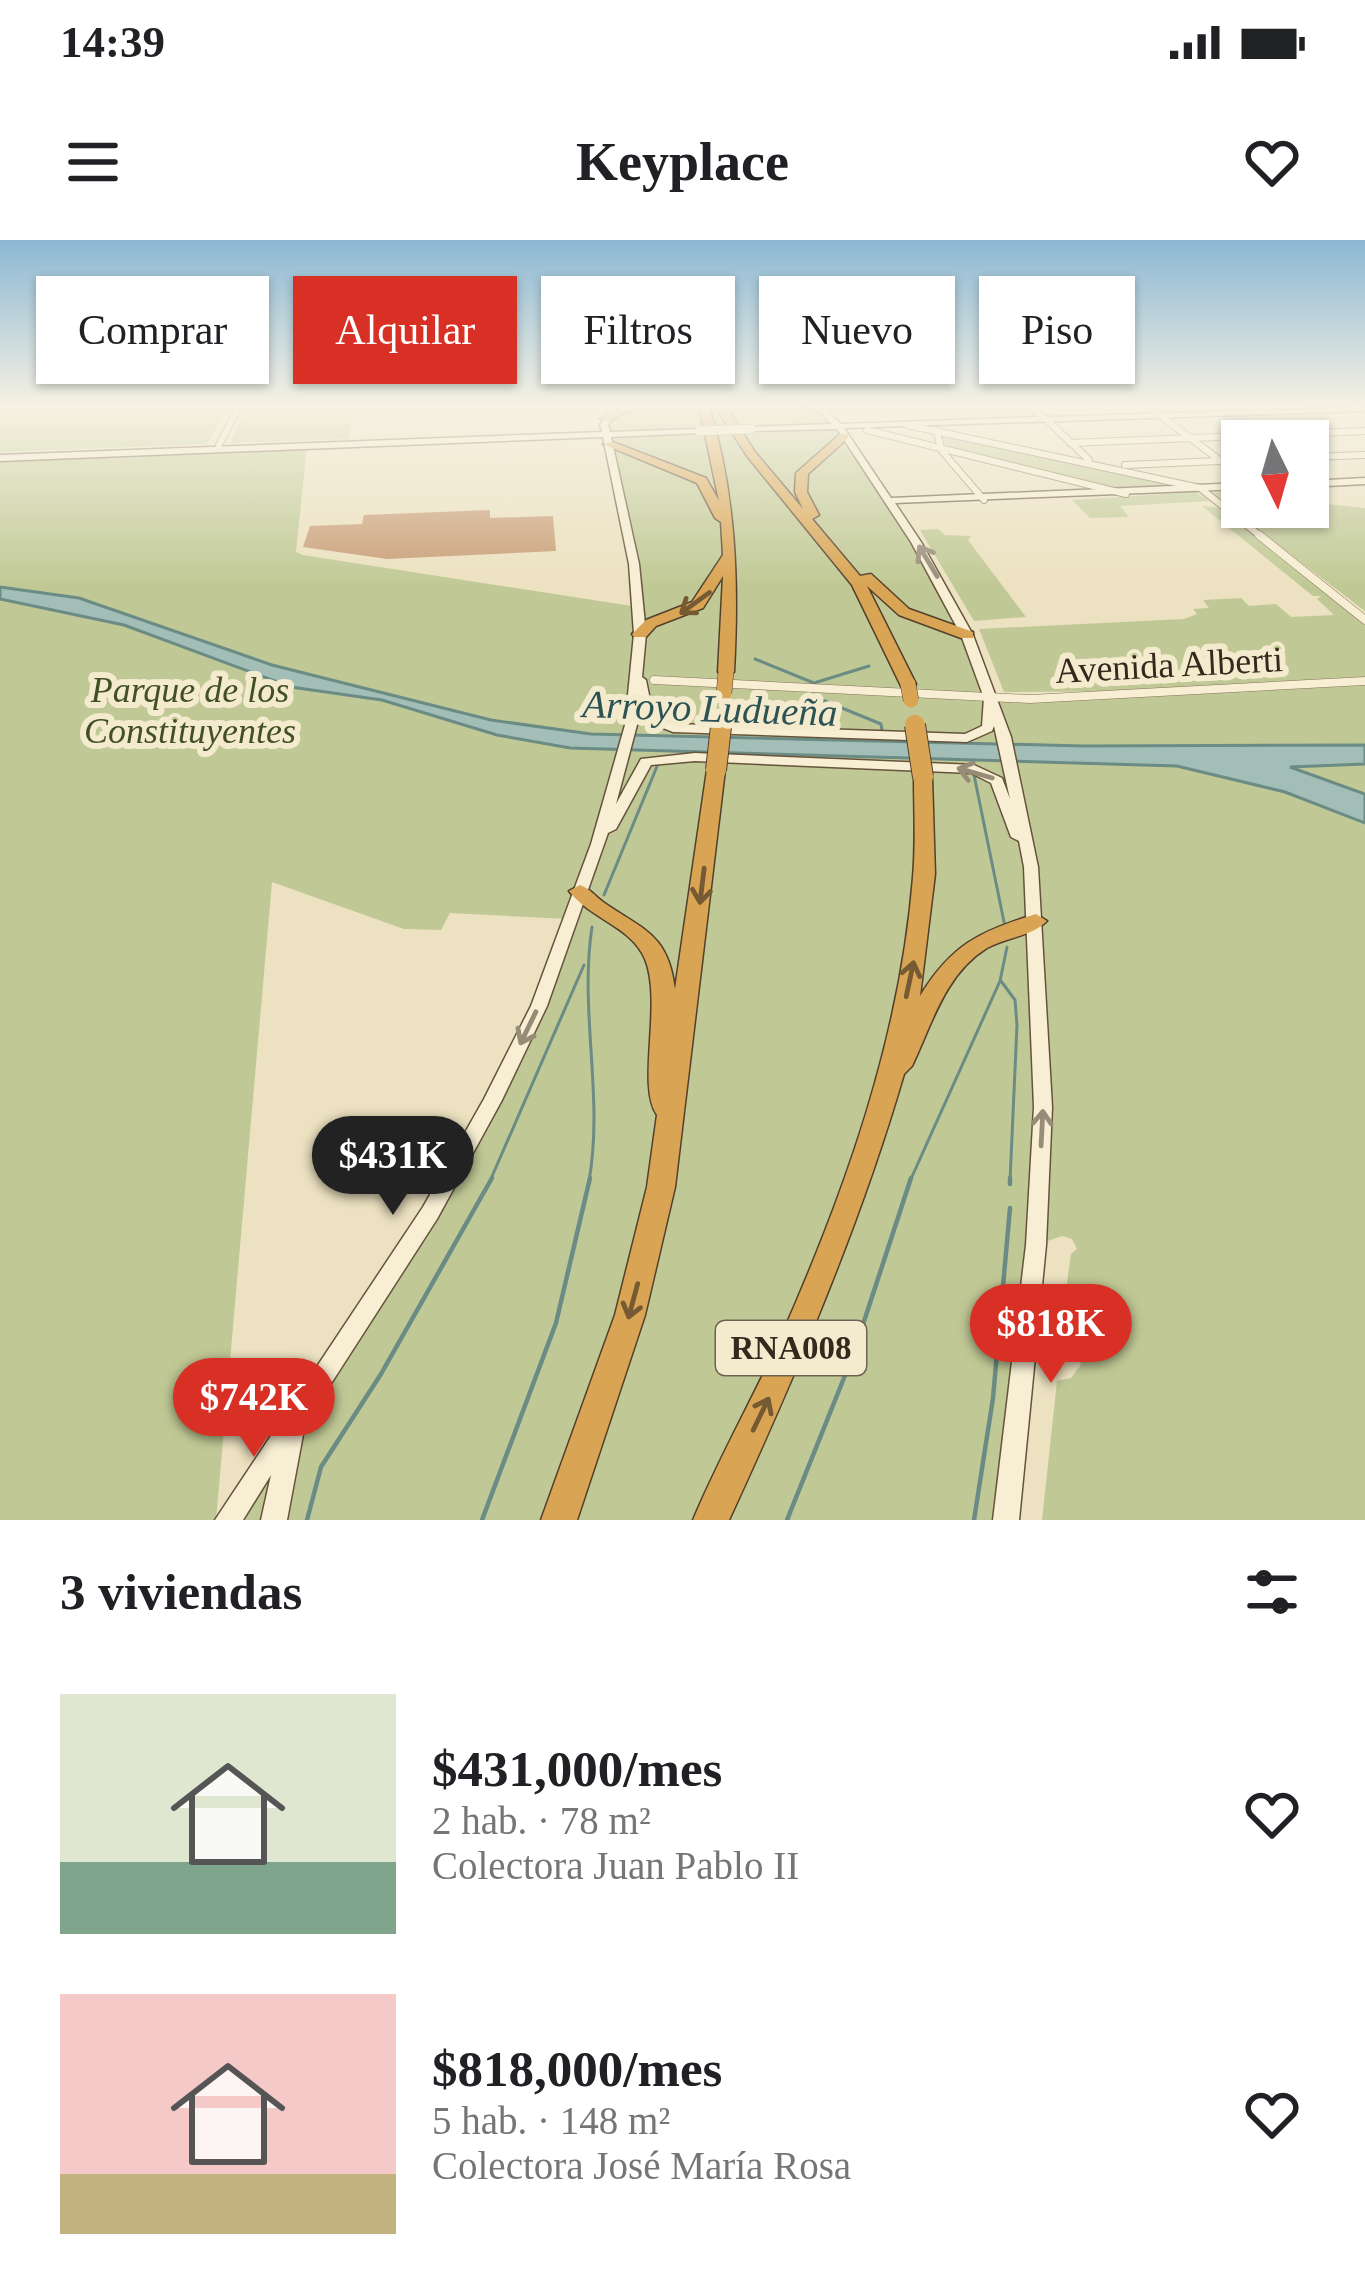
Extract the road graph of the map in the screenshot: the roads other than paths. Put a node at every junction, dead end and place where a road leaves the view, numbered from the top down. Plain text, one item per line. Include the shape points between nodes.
1 (614, 466) edge
2 (672, 466) edge
3 (722, 466) edge
4 (761, 466) edge
5 (810, 466) edge
6 (865, 466) edge
7 (955, 466) edge
8 (1017, 466) edge
9 (1109, 466) joint
10 (1115, 466) edge
11 (1365, 482) edge
12 (1329, 483) edge
13 (1221, 487) edge
14 (1202, 489) junction
15 (1125, 492) junction
16 (982, 499) junction
17 (890, 503) junction
18 (814, 527) junction
19 (730, 530) junction
20 (731, 554) junction
21 (838, 555) junction
22 (1365, 620) edge
23 (964, 629) junction
24 (640, 634) junction
25 (639, 677) junction
26 (1365, 681) edge
27 (985, 696) junction
28 (598, 844) junction
29 (1030, 867) junction
30 (580, 891) junction
31 (1036, 921) junction
32 (884, 1093) junction
33 (670, 1132) junction
34 (298, 1413) junction
35 (228, 1520) edge
36 (274, 1520) edge
37 (559, 1520) edge
38 (711, 1520) edge
39 (1006, 1520) edge

1 - 24 main road
2 - 19 highway via 702,481
3 - 19 highway
4 - 18 highway, RNA008
5 - 18 highway via 800,478
6 - 17 main road
7 - 16 street
8 - 15 street
9 - 10 street
9 - 14 street
11 - 12 main road
13 - 14 main road
14 - 15 main road
14 - 22 street
15 - 16 main road
16 - 17 main road
23 -> 17 main road
18 - 21 highway, RNA008
19 - 20 highway
20 -> 24 highway via 698,605
20 -> 33 highway, bridge via 722,718
21 - 23 highway via 894,605
32 -> 21 highway, RNA008, bridge via 924,888 923,777 909,692 873,606
23 - 27 main road
24 - 25 main road
25 - 27 street, Avenida Alberti via 690,686
25 - 27 main road via 647,717 673,728 967,738 988,728
25 - 28 main road
26 - 27 street, Avenida Alberti
27 - 29 main road via 1005,737
29 -> 28 main road via 997,781 959,768 654,759 639,769
28 - 30 main road
29 - 31 main road
30 - 33 highway via 642,935 656,956
30 -> 34 main road via 539,1006 493,1100 430,1213
31 - 32 highway via 986,940 945,973
39 -> 31 main road via 1036,1245 1043,1087
38 -> 32 highway, RNA008 via 778,1378
33 -> 37 highway via 630,1315
34 - 35 main road
34 - 36 main road

